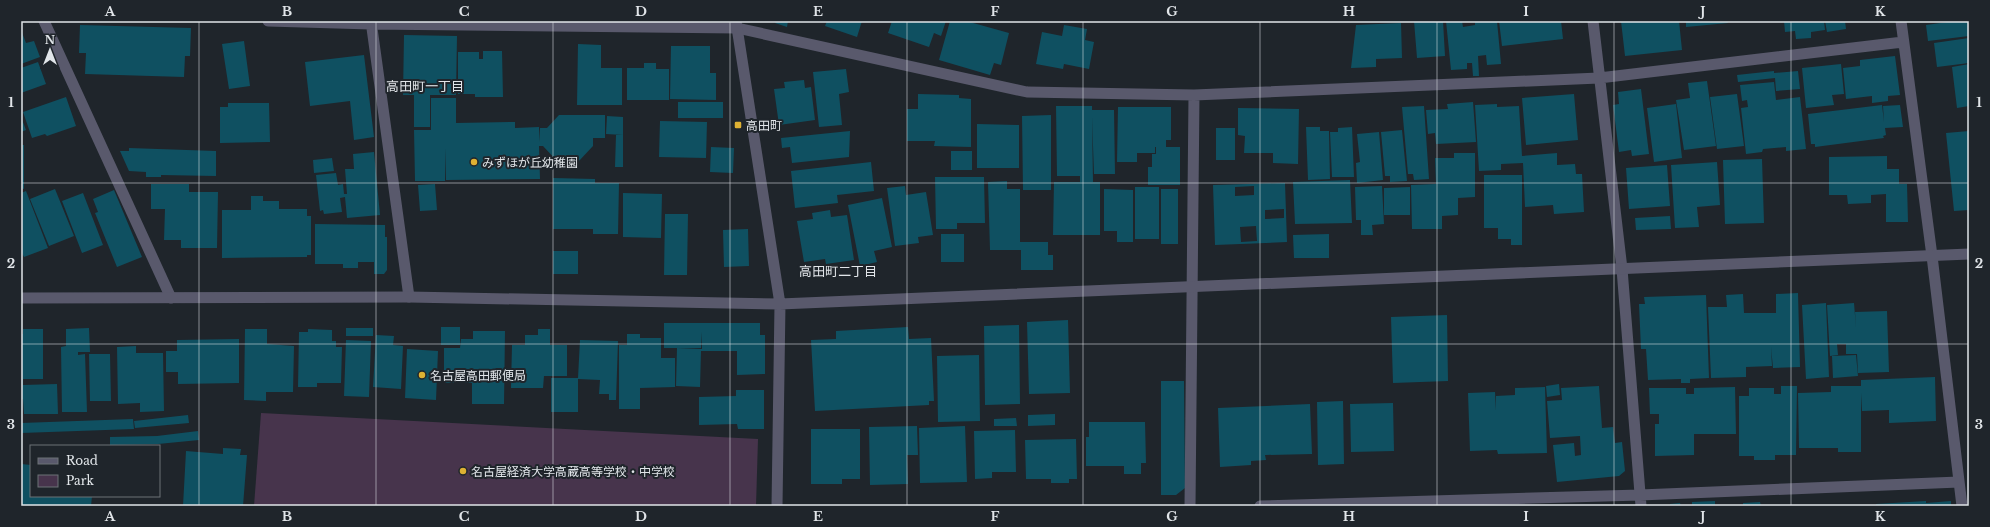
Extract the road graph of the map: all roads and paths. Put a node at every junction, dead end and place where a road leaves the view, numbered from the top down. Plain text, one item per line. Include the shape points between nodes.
1 (44, 21) edge
2 (268, 21) edge
3 (1593, 21) edge
4 (1901, 21) edge
5 (371, 23) edge
6 (737, 24) edge
7 (1903, 42) junction
8 (1599, 78) junction
9 (1194, 94) junction
10 (1969, 254) edge
11 (1932, 256) junction
12 (1622, 269) junction
13 (1192, 285) junction
14 (409, 297) junction
15 (21, 298) edge
16 (171, 298) junction
17 (780, 304) junction
18 (1959, 482) junction
19 (1641, 500) edge
20 (777, 506) edge
21 (1190, 506) edge
22 (1260, 506) edge
23 (1962, 506) edge

1 - 16 street
2 - 5 street
3 - 8 street
4 - 7 street
5 - 6 street
5 - 14 street
6 - 9 street via 1027,92
6 - 17 street
7 - 8 street
7 - 11 street
8 - 9 street
8 - 12 street
9 - 13 street
10 - 11 street
11 - 12 street
11 - 18 street
12 - 13 street
12 - 19 street
13 - 17 street
13 - 21 street
14 - 16 street
14 - 17 street
15 - 16 street
17 - 20 street
18 - 19 street
18 - 23 street
19 - 22 street

